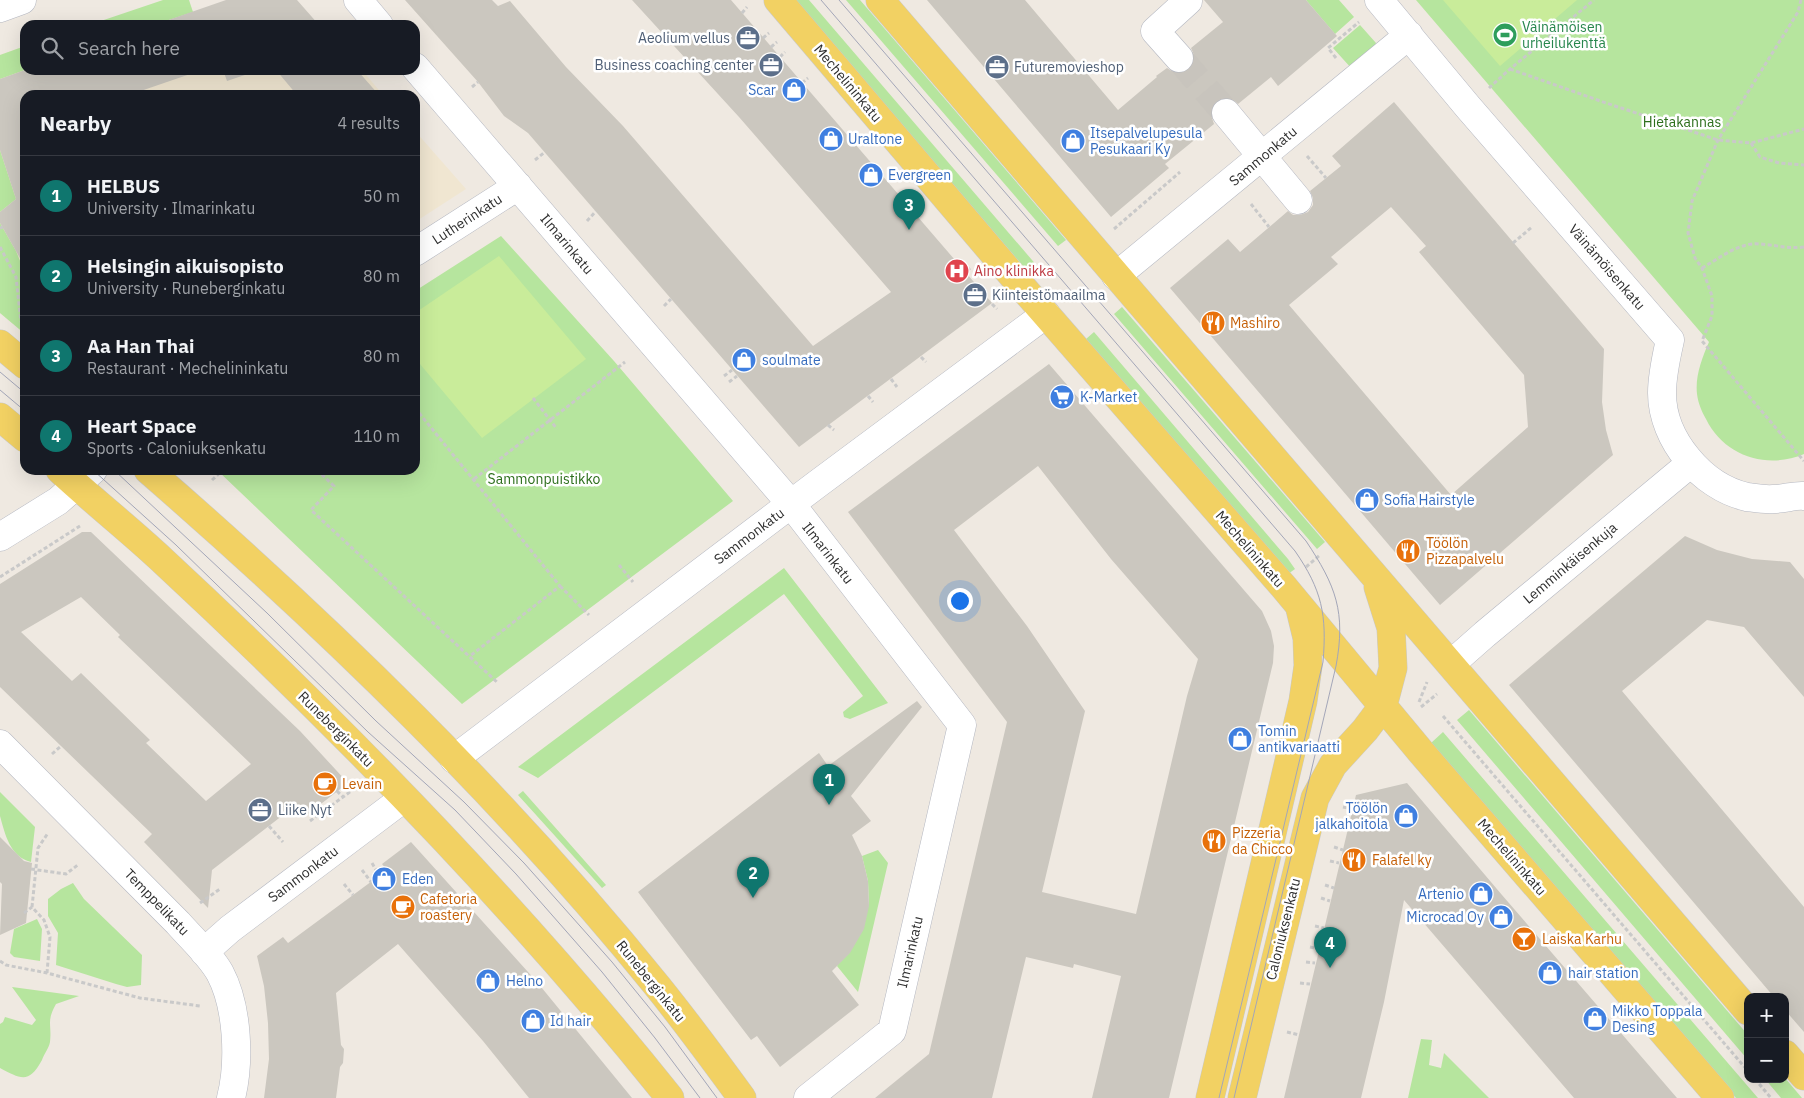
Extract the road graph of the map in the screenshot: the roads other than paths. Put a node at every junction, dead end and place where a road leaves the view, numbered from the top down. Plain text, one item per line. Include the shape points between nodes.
1 (22, 0) edge
2 (358, 0) edge
3 (778, 0) edge
4 (880, 0) edge
5 (1379, 0) edge
6 (1188, 2) dead end
7 (0, 8) edge
8 (375, 20) edge
9 (1409, 35) junction
10 (1179, 58) tunnel mouth
11 (420, 72) edge
12 (1226, 113) tunnel mouth
13 (1263, 156) junction
14 (518, 186) junction
15 (1298, 200) dead end
16 (420, 249) edge
17 (1116, 276) junction
18 (1046, 314) junction
19 (0, 344) edge
20 (20, 361) edge
21 (0, 416) edge
22 (20, 434) edge
23 (1691, 463) junction
24 (76, 475) edge
25 (154, 475) edge
26 (1804, 496) edge
27 (791, 504) junction
28 (0, 538) edge
29 (1375, 576) junction
30 (1300, 608) junction
31 (1455, 669) junction
32 (1383, 706) junction
33 (0, 744) edge
34 (454, 759) junction
35 (404, 798) junction
36 (204, 952) junction
37 (1744, 1006) edge
38 (1789, 1059) edge
39 (1804, 1076) edge
40 (231, 1098) edge
41 (670, 1098) edge
42 (742, 1098) edge
43 (808, 1098) edge
44 (1210, 1098) edge
45 (1242, 1098) edge
46 (1720, 1098) edge

1 - 7 street
2 - 8 street
3 - 18 main road, Mechelininkatu
4 - 17 main road
5 - 9 street, Väinämöisenkatu
6 - 10 street via 1155,31
9 - 13 street, Sammonkatu
9 - 23 street, Väinämöisenkatu via 1670,340 1662,396 1668,423 1678,446
11 - 14 street, Ilmarinkatu
12 - 13 street
13 - 15 street
13 - 17 street, Sammonkatu
14 - 16 street, Lutherinkatu
14 - 27 street, Ilmarinkatu
17 - 29 main road
18 - 27 street, Sammonkatu
18 - 30 main road, Mechelininkatu
19 - 20 main road
21 - 22 main road
23 - 26 street, Väinämöisenkatu via 1706,478 1746,496 1773,500
23 - 31 street, Lemminkäisenkuja via 1485,634
24 - 28 street via 46,509
24 - 35 main road, Runeberginkatu
25 - 34 main road, Runeberginkatu via 286,594
27 - 34 street, Sammonkatu
27 - 43 street, Ilmarinkatu via 962,725 892,1030
29 - 31 main road
29 - 32 main road, Caloniuksenkatu via 1391,628 1393,668
30 - 32 main road, Mechelininkatu
30 - 44 main road via 1307,638 1308,666 1303,701
31 - 37 main road
32 - 45 main road, Caloniuksenkatu via 1333,765 1315,798
32 - 46 main road, Mechelininkatu
33 - 36 street, Temppelikatu
34 - 42 main road, Runeberginkatu via 652,980
35 - 36 street, Sammonkatu
35 - 41 main road, Runeberginkatu via 530,930
36 - 40 street, Temppelikatu via 220,973 230,997 236,1058
38 - 39 main road

